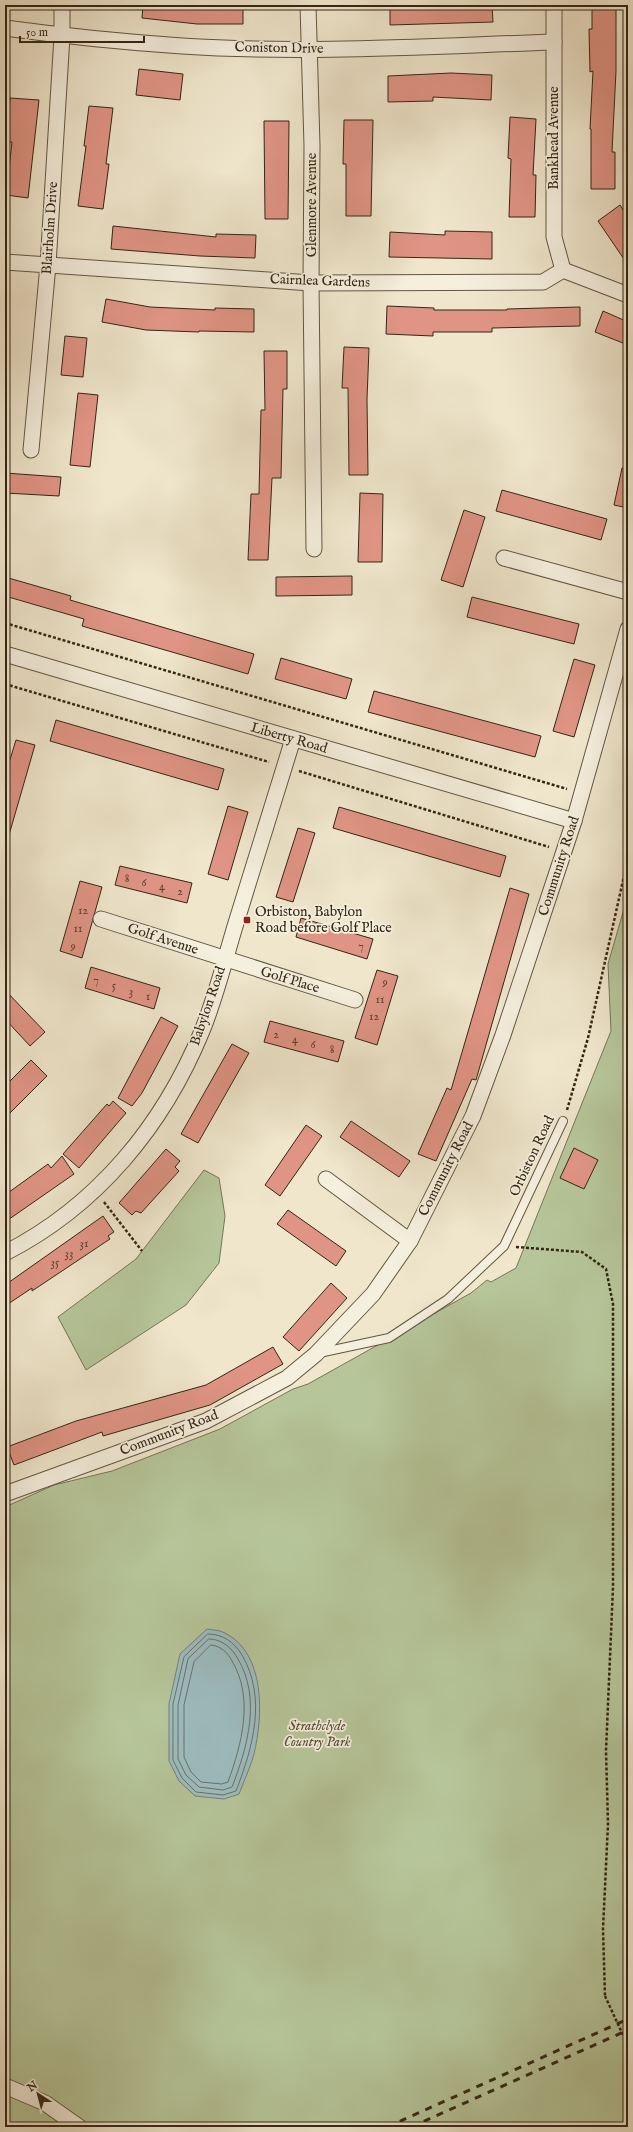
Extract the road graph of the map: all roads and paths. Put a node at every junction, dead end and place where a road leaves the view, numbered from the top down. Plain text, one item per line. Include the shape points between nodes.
1 (62, 5) edge
2 (308, 5) edge
3 (554, 5) edge
4 (5, 28) edge
5 (62, 36) junction
6 (554, 42) junction
7 (308, 49) junction
8 (5, 262) edge
9 (48, 265) junction
10 (563, 270) junction
11 (311, 283) junction
12 (628, 295) edge
13 (31, 450) dead end
14 (314, 549) dead end
15 (504, 558) dead end
16 (628, 592) edge
17 (5, 623) edge
18 (628, 629) edge
19 (6, 657) edge
20 (293, 739) junction
21 (582, 793) junction
22 (574, 821) junction
23 (628, 858) edge
24 (101, 919) dead end
25 (224, 959) junction
26 (355, 1000) dead end
27 (563, 1121) joint
28 (326, 1179) dead end
29 (101, 1198) dead end
30 (410, 1241) junction
31 (504, 1246) junction
32 (142, 1250) dead end
33 (5, 1253) edge
34 (316, 1354) junction
35 (5, 1494) edge
36 (628, 2046) edge
37 (5, 2086) edge
38 (79, 2127) edge

1 - 5 street, Blairholm Drive
2 - 7 street, Glenmore Avenue
3 - 6 street, Bankhead Avenue
4 - 5 street, Coniston Drive
5 - 7 street, Coniston Drive via 184,46
5 - 9 street, Blairholm Drive
6 - 7 street, Coniston Drive
6 - 10 street, Bankhead Avenue via 554,237
7 - 11 street, Glenmore Avenue via 312,146
8 - 9 street, Cairnlea Gardens
9 - 11 street, Cairnlea Gardens
9 - 13 street, Blairholm Drive
10 - 11 street, Cairnlea Gardens via 543,282
10 - 12 street
11 - 14 street, Glenmore Avenue
15 - 16 street
17 - 21 path
18 - 21 street, Community Road
19 - 20 street, Liberty Road
20 - 22 street, Liberty Road
20 - 25 street, Babylon Road
21 - 22 street, Community Road
22 - 30 street, Community Road via 503,1035 473,1116
23 - 27 path, Orbiston Road via 588,1038
24 - 25 street, Golf Avenue
25 - 26 street, Golf Place
25 - 33 street, Babylon Road via 202,1031 173,1092 130,1155 95,1191 32,1239
27 - 31 lane, Orbiston Road
28 - 30 street
29 - 32 path
30 - 34 street, Community Road via 373,1294
31 - 34 lane, Orbiston Road via 448,1299 388,1338
31 - 36 path, bridge via 582,1252 606,1269 613,1304 612,1586 606,1751 608,1824 603,1929 604,1996
34 - 35 street, Community Road via 287,1378 206,1421
37 - 38 street via 45,2104

